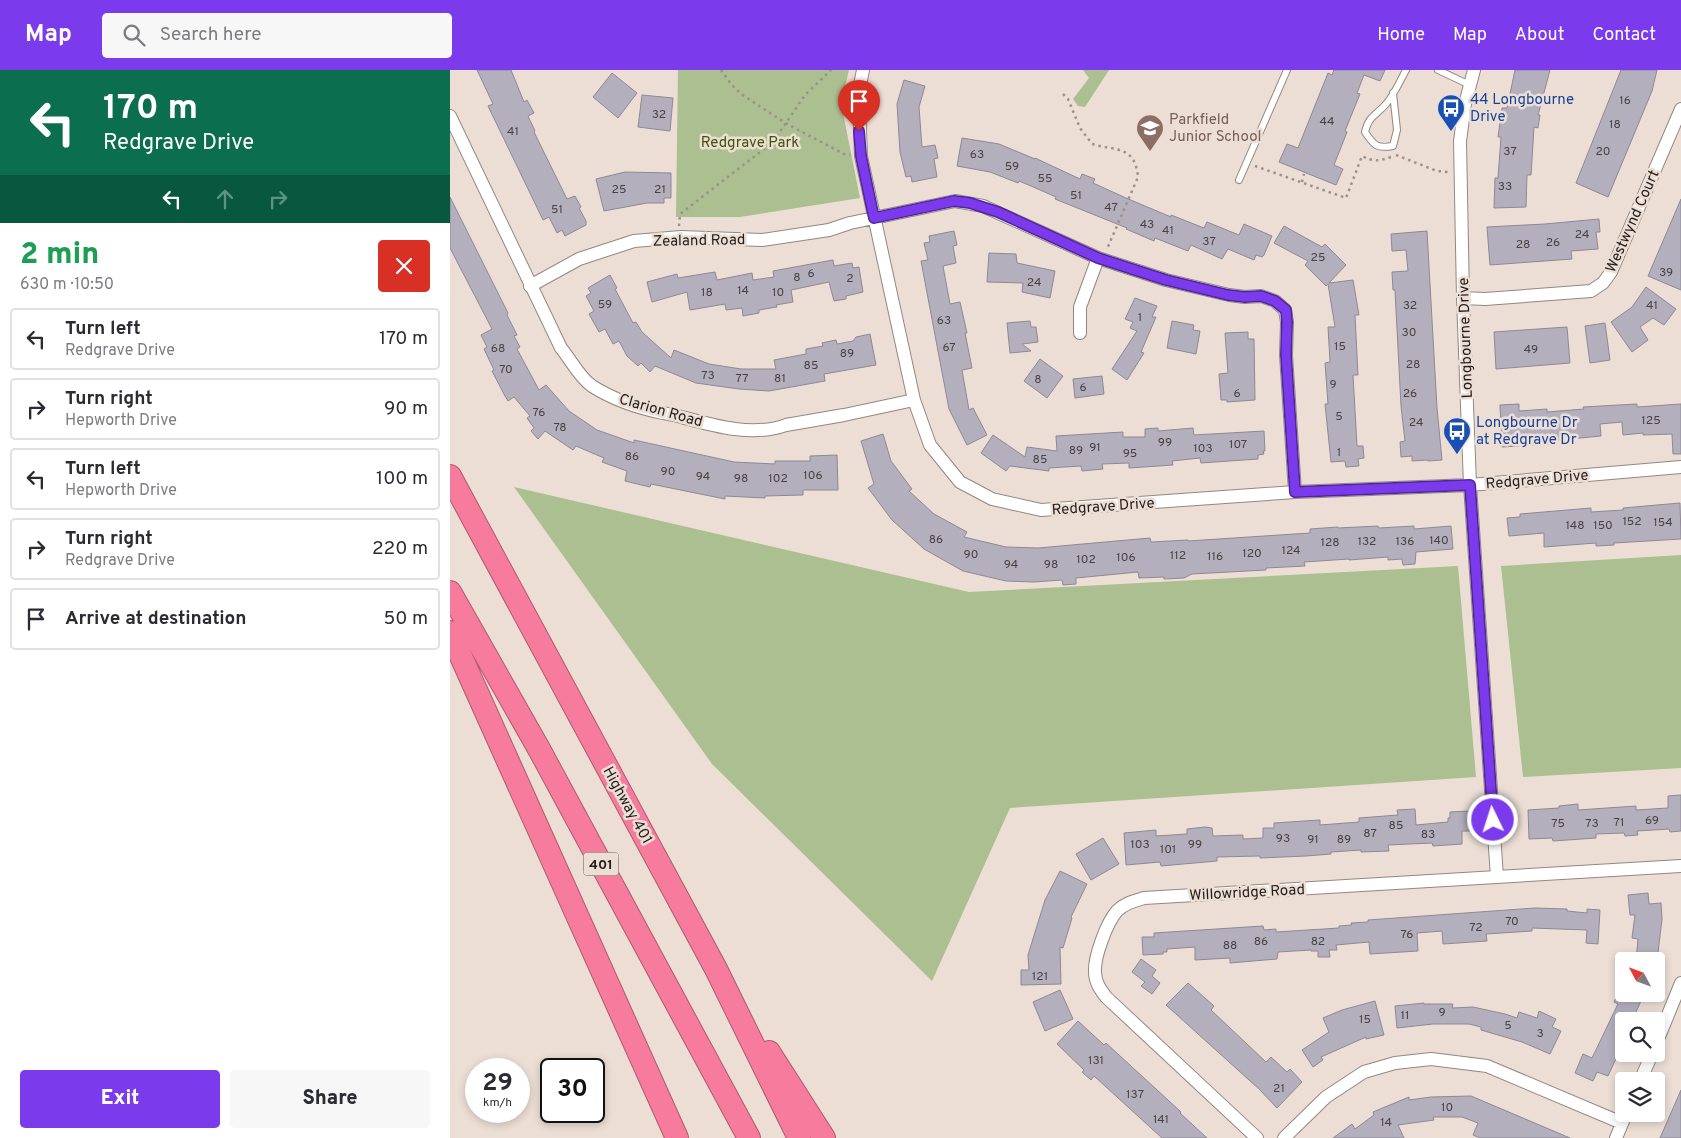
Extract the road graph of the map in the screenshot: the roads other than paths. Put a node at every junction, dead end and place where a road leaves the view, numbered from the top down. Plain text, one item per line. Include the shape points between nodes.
1 (863, 70) edge
2 (1287, 70) edge
3 (1406, 70) edge
4 (1438, 70) edge
5 (1474, 70) edge
6 (1470, 85) junction
7 (1393, 94) junction
8 (1681, 109) edge
9 (450, 116) edge
10 (1239, 180) dead end
11 (874, 218) junction
12 (1101, 259) junction
13 (530, 286) junction
14 (1463, 298) junction
15 (1080, 333) dead end
16 (914, 400) junction
17 (1681, 467) edge
18 (450, 476) edge
19 (1470, 485) junction
20 (1295, 492) junction
21 (450, 592) edge
22 (450, 632) edge
23 (1681, 866) edge
24 (1497, 877) junction
25 (716, 968) junction
26 (1681, 983) edge
27 (1665, 1022) edge
28 (1615, 1115) edge
29 (1622, 1122) edge
30 (677, 1138) edge
31 (749, 1138) edge
32 (799, 1138) edge
33 (824, 1138) edge
34 (1257, 1138) edge
35 (1284, 1138) edge
36 (1616, 1138) edge

1 - 11 street, Redgrave Drive via 859,116 861,156
2 - 10 lane
3 - 7 lane
4 - 6 lane
5 - 6 street, Longbourne Drive
6 - 14 street, Longbourne Drive via 1460,142
7 - 7 lane via 1368,121 1365,132 1373,144 1381,148 1393,146 1397,130
8 - 14 street, Westwynd Court via 1611,272 1603,283 1591,291
9 - 13 street, Clarion Road
11 - 12 street, Zealand Road via 954,201 970,203 998,212
11 - 13 street, Zealand Road via 822,231 762,240 678,238 634,241 578,259
11 - 16 street, Redgrave Drive
12 - 15 street via 1080,307
12 - 20 street, Zealand Road via 1187,286 1228,295 1261,296 1286,310
13 - 16 street, Clarion Road via 561,348 583,378 607,395 663,414 748,430 778,428
14 - 19 street, Longbourne Drive
16 - 20 street, Redgrave Drive via 930,445 960,482 992,499 1041,510
17 - 19 street, Redgrave Drive
18 - 25 highway, Highway 401
19 - 20 street, Redgrave Drive
19 - 24 street, Longbourne Drive
21 - 31 highway, 401
22 - 30 highway
23 - 24 street, Willowridge Road
24 - 34 street, Willowridge Road via 1144,898 1129,902 1118,910 1110,920 1096,959 1094,972 1097,984 1106,997
25 - 32 highway, Highway 401
25 - 33 highway
26 - 27 street
28 - 35 street via 1487,1066 1431,1059 1395,1063 1364,1072 1326,1097
29 - 36 street

